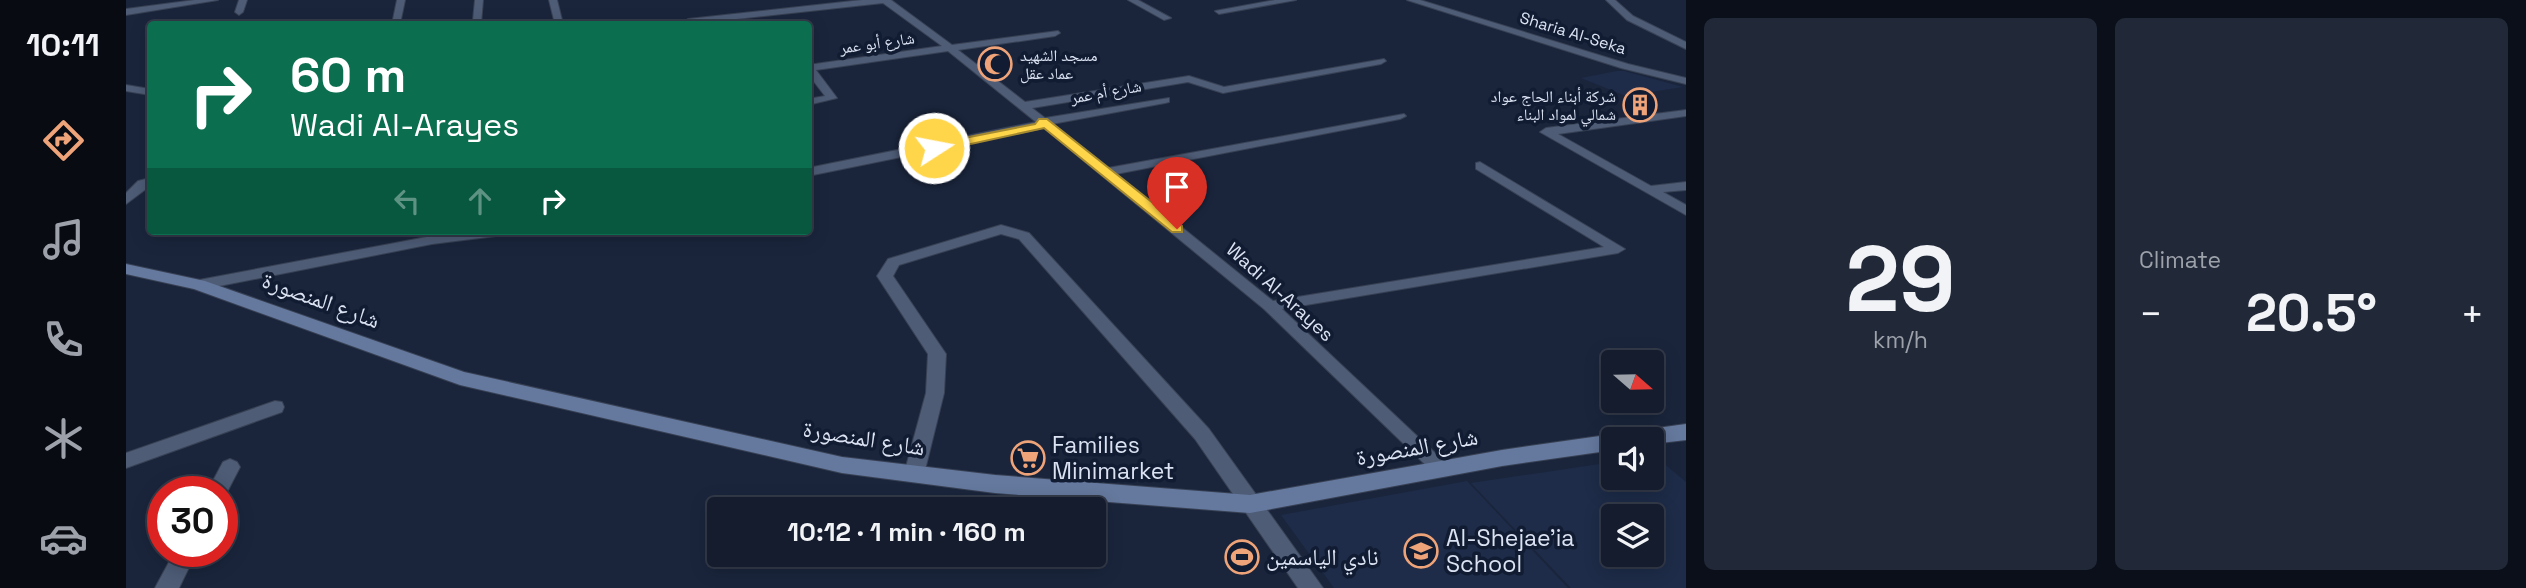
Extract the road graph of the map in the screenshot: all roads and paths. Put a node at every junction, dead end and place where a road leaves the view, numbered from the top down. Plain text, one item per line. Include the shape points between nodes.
1 (151, 0) edge
2 (214, 0) edge
3 (243, 0) edge
4 (401, 0) edge
5 (479, 0) edge
6 (553, 0) edge
7 (885, 0) edge
8 (1132, 0) edge
9 (1292, 0) edge
10 (1411, 0) edge
11 (1610, 0) edge
12 (147, 10) junction
13 (1219, 11) dead end
14 (126, 12) edge
15 (239, 12) dead end
16 (1167, 18) dead end
17 (397, 21) edge
18 (477, 21) edge
19 (558, 21) edge
20 (697, 21) edge
21 (1055, 33) dead end
22 (1686, 46) edge
23 (950, 49) junction
24 (1381, 61) dead end
25 (812, 68) edge
26 (812, 72) edge
27 (1686, 81) edge
28 (126, 88) edge
29 (147, 92) edge
30 (1166, 100) dead end
31 (812, 101) edge
32 (1023, 106) junction
33 (1686, 113) edge
34 (1400, 116) dead end
35 (1043, 122) junction
36 (1480, 166) dead end
37 (812, 171) edge
38 (1106, 172) junction
39 (147, 183) edge
40 (1686, 186) edge
41 (1649, 190) junction
42 (126, 200) edge
43 (1686, 211) edge
44 (472, 235) edge
45 (126, 269) edge
46 (199, 285) junction
47 (1270, 306) junction
48 (275, 407) dead end
49 (1686, 432) edge
50 (1664, 435) edge
51 (1601, 444) edge
52 (126, 461) edge
53 (230, 467) dead end
54 (1442, 468) junction
55 (914, 474) junction
56 (225, 476) edge
57 (1250, 504) junction
58 (178, 567) edge
59 (167, 588) edge
60 (1311, 588) edge

1 - 12 street
2 - 12 street
3 - 15 street
4 - 17 street
5 - 18 street
6 - 19 street
7 - 20 street
7 - 23 street, Wadi Al-Arayes
8 - 16 street
9 - 13 street
10 - 27 street, Sharia Al-Seka
11 - 22 street via 1630,18
12 - 14 street
21 - 23 street, شارع أبو عمر
23 - 25 street, شارع أبو عمر
23 - 32 street, Wadi Al-Arayes
24 - 32 street via 1223,90 1189,79
26 - 31 street via 832,97
28 - 29 street
30 - 35 street, شارع أم عمر
32 - 35 street, Wadi Al-Arayes
33 - 41 street via 1546,132
34 - 38 street
35 - 37 street, شارع أم عمر
35 - 38 street, Wadi Al-Arayes
36 - 47 street via 1618,249
38 - 47 street, Wadi Al-Arayes
39 - 42 street
40 - 41 street
41 - 43 street
44 - 46 street
45 - 46 main road, شارع المنصورة
46 - 55 main road, شارع المنصورة via 460,378 842,465
47 - 54 street, Wadi Al-Arayes
48 - 52 street
49 - 50 main road
51 - 54 main road, شارع المنصورة
53 - 56 street
54 - 57 main road, شارع المنصورة
55 - 57 main road, شارع المنصورة
55 - 57 street via 935,393 937,354 885,276 893,262 1001,229 1024,236 1202,435
57 - 60 street
58 - 59 street

